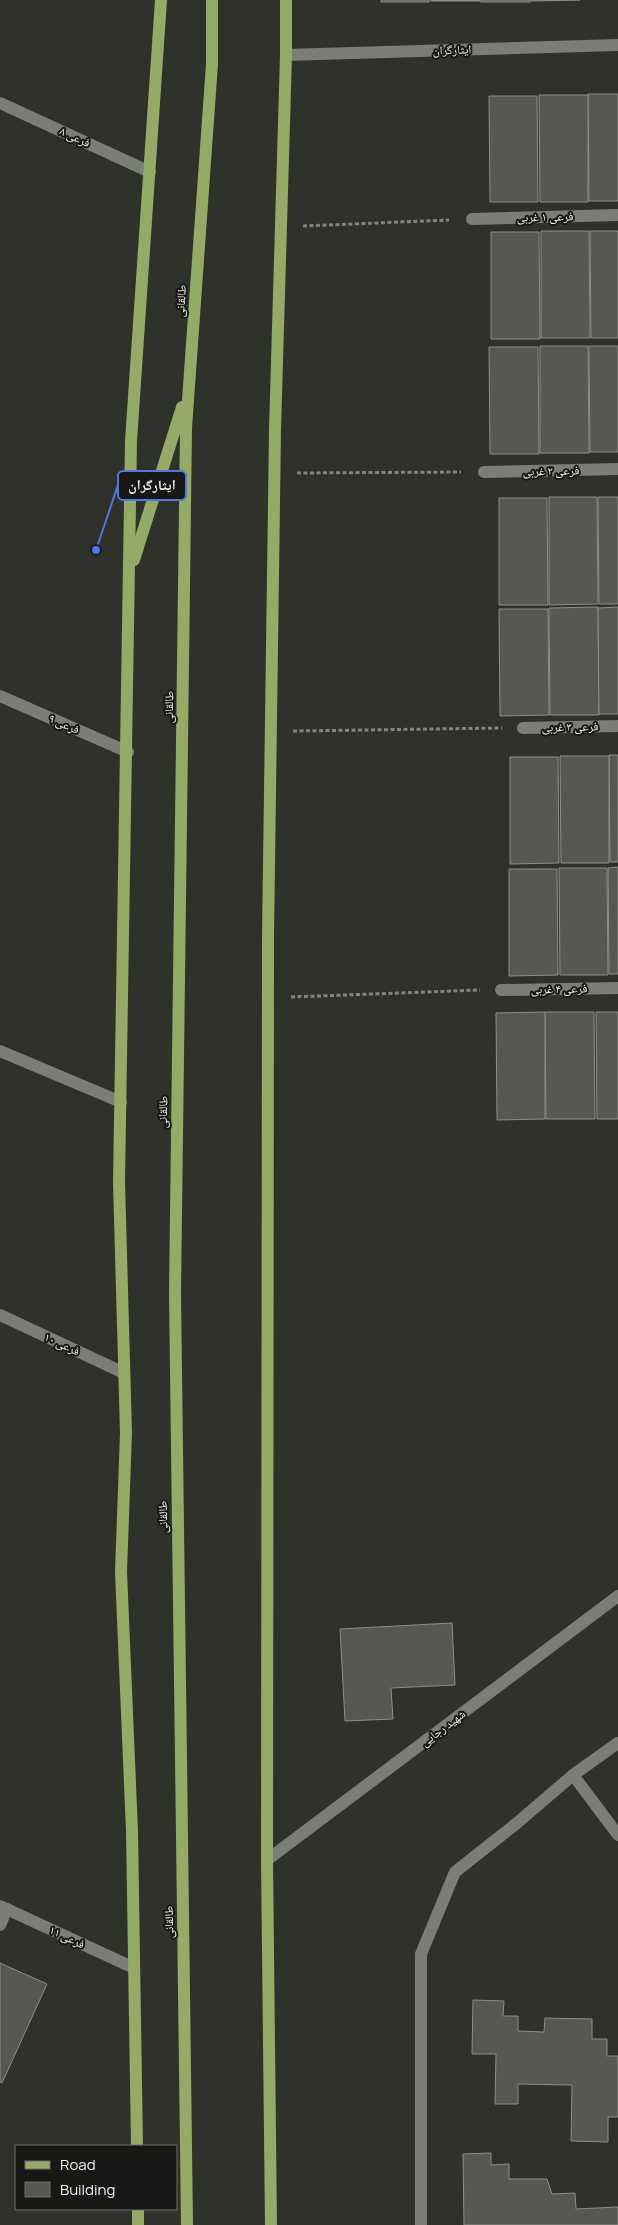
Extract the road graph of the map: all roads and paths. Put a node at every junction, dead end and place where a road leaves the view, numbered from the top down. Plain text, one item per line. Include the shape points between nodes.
1 (160, 0) edge
2 (212, 0) edge
3 (286, 0) edge
4 (618, 45) edge
5 (286, 56) junction
6 (0, 103) edge
7 (150, 172) junction
8 (618, 215) edge
9 (472, 219) joint
10 (281, 227) junction
11 (189, 386) junction
12 (618, 469) edge
13 (484, 472) joint
14 (274, 473) junction
15 (130, 572) junction
16 (0, 696) edge
17 (618, 726) edge
18 (523, 728) joint
19 (271, 732) junction
20 (128, 752) junction
21 (618, 988) edge
22 (501, 990) joint
23 (268, 998) junction
24 (0, 1051) edge
25 (121, 1102) junction
26 (0, 1315) edge
27 (124, 1373) junction
28 (618, 1596) edge
29 (618, 1743) edge
30 (573, 1775) junction
31 (618, 1835) edge
32 (268, 1860) junction
33 (3, 1907) edge
34 (0, 1925) edge
35 (134, 1968) junction
36 (137, 2145) edge
37 (138, 2210) edge
38 (138, 2225) edge
39 (187, 2225) edge
40 (271, 2225) edge
41 (421, 2225) edge

1 - 7 main road
2 - 11 main road, طالقانی via 212,64
3 - 5 main road
4 - 5 street, ایثارگران
5 - 10 main road
6 - 7 street, فرعی ۸
7 - 15 main road via 132,441
8 - 9 street, فرعی ۱ غربی
9 - 10 path
10 - 14 main road
11 - 15 main road
11 - 39 main road, طالقانی via 174,1346
12 - 13 street, فرعی ۲ غربی
13 - 14 path
14 - 19 main road
15 - 20 main road
16 - 20 street, فرعی ۹
17 - 18 street, فرعی ۳ غربی
18 - 19 path
19 - 23 main road
20 - 25 main road
21 - 22 street, فرعی ۴ غربی
22 - 23 path
23 - 32 main road
24 - 25 street
25 - 27 main road via 119,1205
26 - 27 street, فرعی ۱۰
27 - 35 main road via 126,1433 121,1572
28 - 32 street, شهید رجایی
29 - 30 street
30 - 31 street
30 - 41 street via 455,1872 421,1954
32 - 40 main road
33 - 34 street
33 - 35 street, فرعی ۱۱
35 - 36 main road
37 - 38 main road

